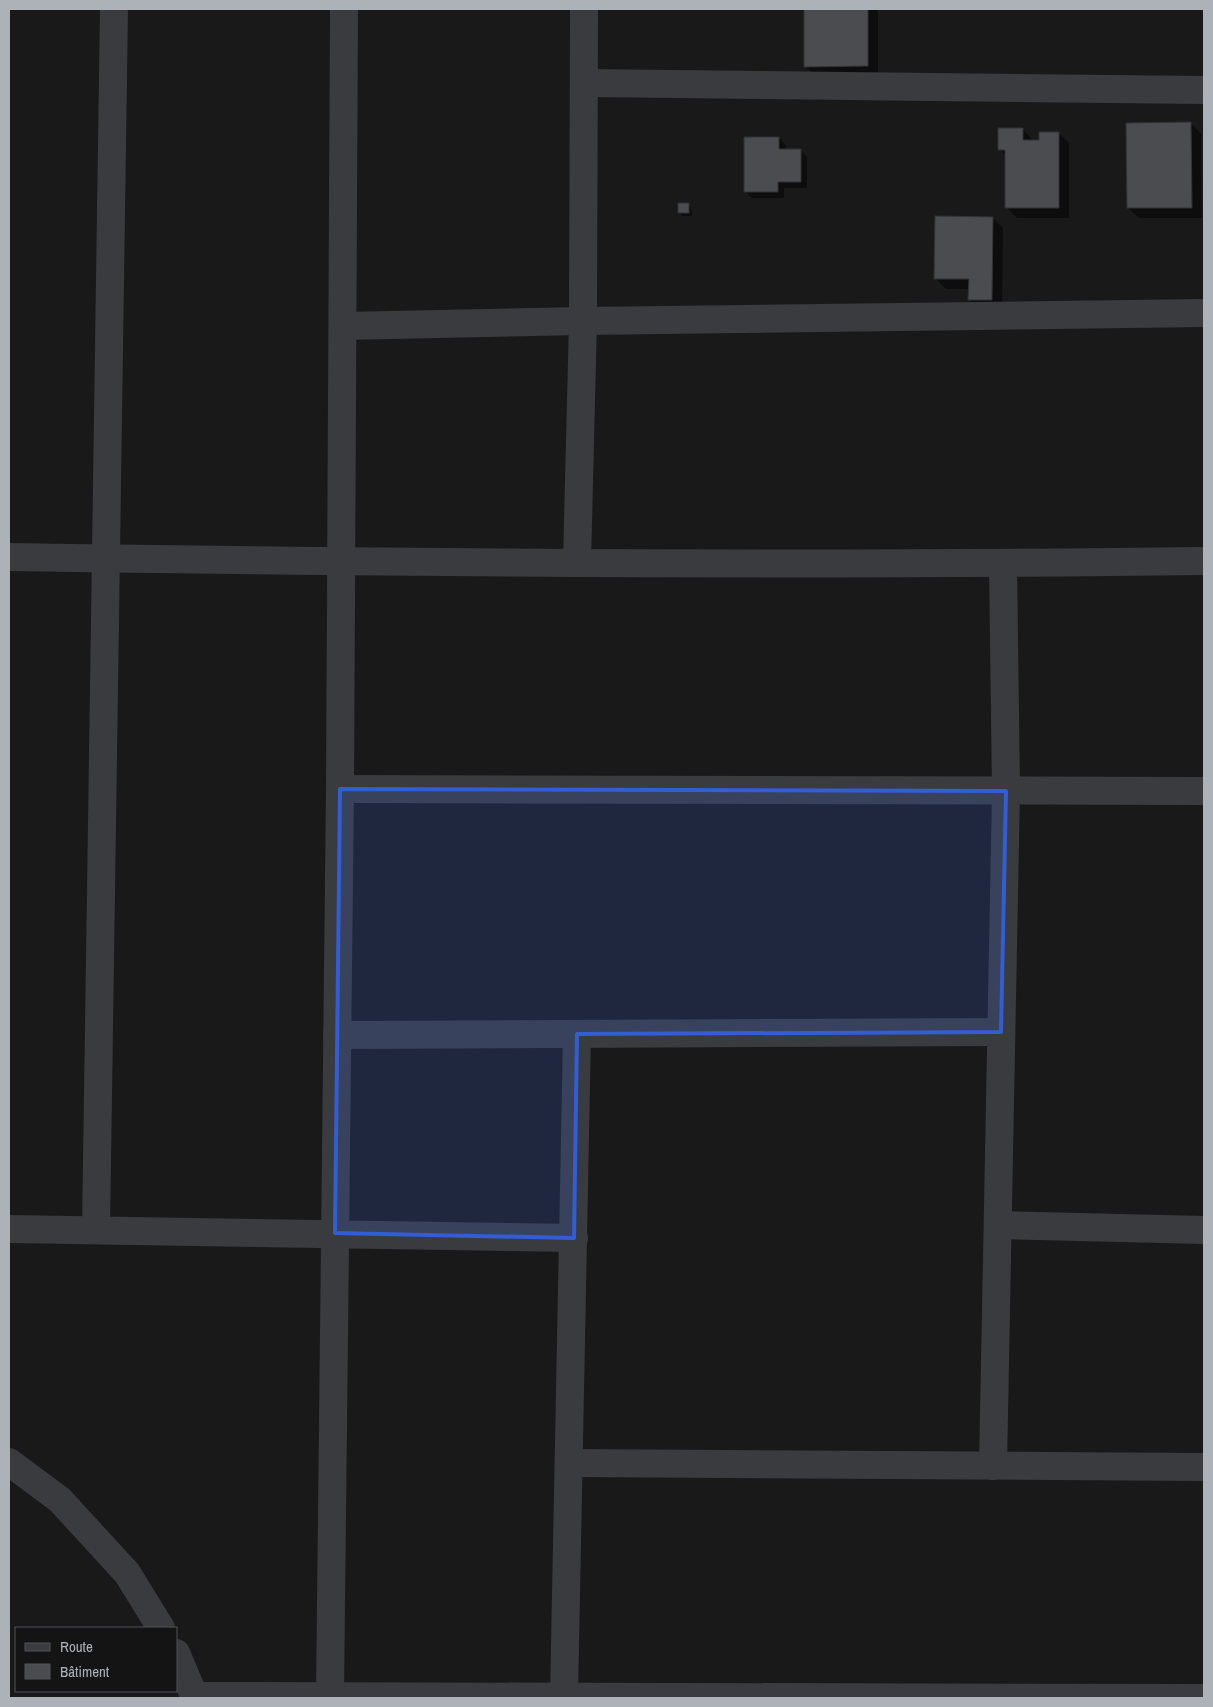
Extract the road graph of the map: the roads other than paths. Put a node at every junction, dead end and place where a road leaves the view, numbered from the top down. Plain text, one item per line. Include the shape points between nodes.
1 (114, 9) edge
2 (344, 9) edge
3 (584, 9) edge
4 (584, 83) junction
5 (1204, 90) edge
6 (1204, 313) edge
7 (583, 321) junction
8 (343, 326) junction
9 (9, 557) edge
10 (107, 558) junction
11 (341, 561) junction
12 (1204, 561) edge
13 (577, 562) junction
14 (1003, 563) junction
15 (340, 789) junction
16 (1006, 791) junction
17 (1204, 792) edge
18 (1001, 1032) junction
19 (337, 1034) junction
20 (577, 1034) junction
21 (998, 1225) junction
22 (9, 1229) edge
23 (96, 1230) junction
24 (1204, 1230) edge
25 (335, 1233) junction
26 (574, 1238) junction
27 (9, 1462) edge
28 (570, 1463) junction
29 (993, 1466) junction
30 (1204, 1466) edge
31 (160, 1627) edge
32 (178, 1658) edge
33 (330, 1696) junction
34 (195, 1697) edge
35 (564, 1697) junction
36 (991, 1698) edge
37 (1204, 1698) edge

1 - 10 street
2 - 8 street
3 - 4 street
4 - 5 street
4 - 7 street
6 - 7 street
7 - 8 street
7 - 13 street
8 - 11 street
9 - 10 street
10 - 11 street
10 - 23 street
11 - 13 street
11 - 15 street
12 - 14 street
13 - 14 street
14 - 16 street
15 - 16 street
15 - 19 street
16 - 17 street
16 - 18 street
18 - 20 street
18 - 21 street
19 - 20 street
19 - 25 street
20 - 26 street
21 - 24 street
21 - 29 street
22 - 23 street
23 - 25 street
25 - 26 street
25 - 33 street
26 - 28 street
27 - 31 street via 60,1500 127,1573
28 - 29 street
28 - 35 street
29 - 30 street
32 - 34 street
33 - 34 street
33 - 35 street
35 - 36 street
36 - 37 street

